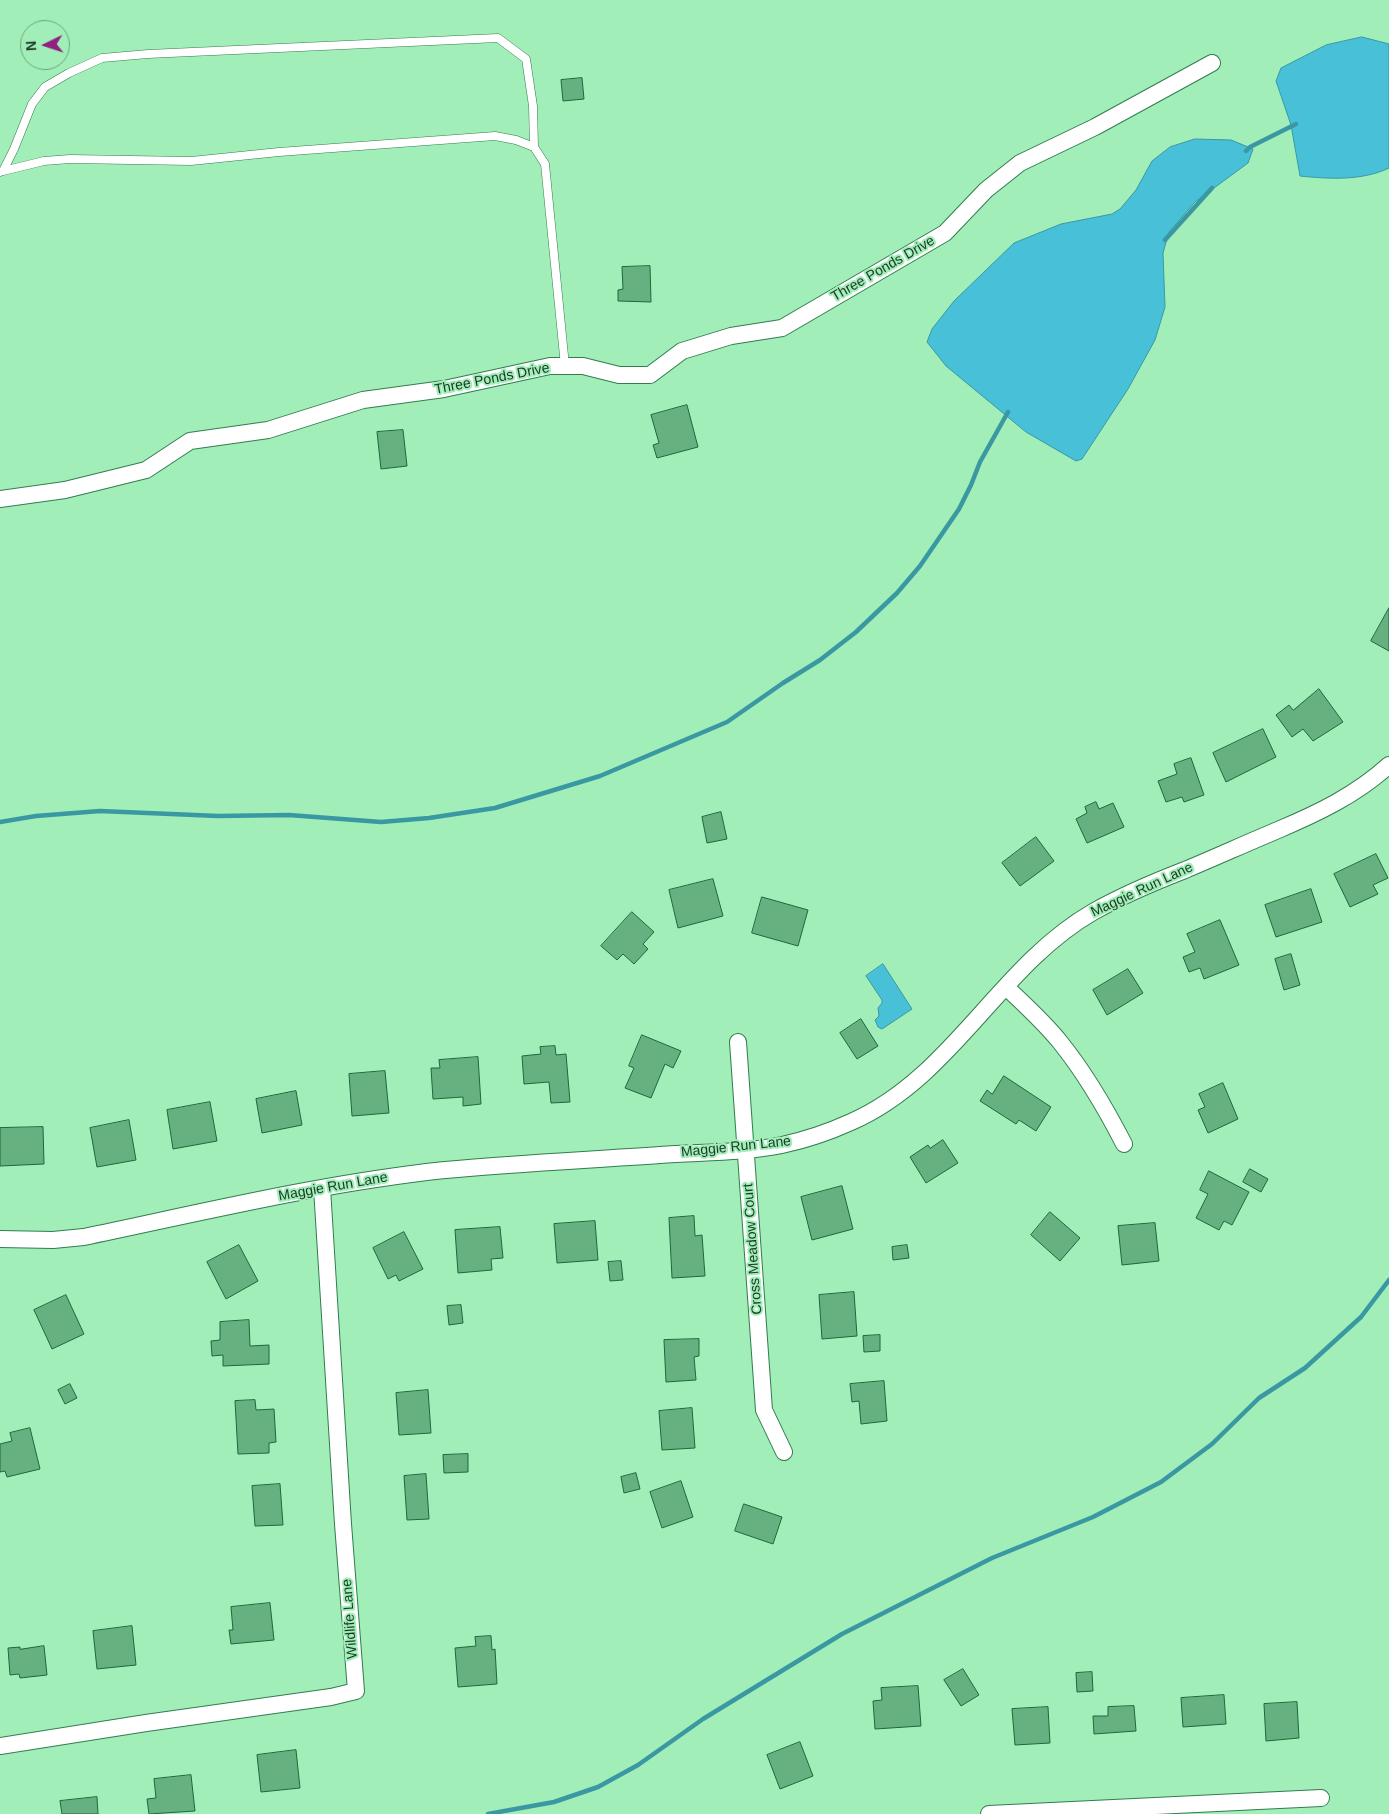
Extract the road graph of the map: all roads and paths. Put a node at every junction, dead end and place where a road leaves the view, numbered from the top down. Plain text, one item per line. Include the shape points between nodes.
1 (1212, 63) dead end
2 (534, 147) junction
3 (1, 171) edge
4 (565, 366) junction
5 (0, 499) edge
6 (1389, 765) edge
7 (1006, 987) junction
8 (738, 1042) dead end
9 (1124, 1144) dead end
10 (746, 1149) junction
11 (322, 1188) junction
12 (0, 1239) edge
13 (784, 1452) dead end
14 (0, 1746) edge
15 (1321, 1798) dead end
16 (1090, 1812) edge
17 (989, 1814) edge

1 - 4 street, Three Ponds Drive via 1095,127 1020,163 986,190 945,233 782,328 731,336 682,350 650,375 619,375 583,366
2 - 3 lane via 495,136 191,161 70,159
2 - 3 lane via 526,59 498,38 488,38 102,58 45,87 32,104 14,149
2 - 4 lane via 545,164
4 - 5 street, Three Ponds Drive via 550,366 444,389 363,400 268,430 190,441 146,470 65,490
6 - 7 street, Maggie Run Lane via 1328,808 1108,903 1043,947
7 - 9 street via 1062,1044 1109,1115
7 - 10 street, Maggie Run Lane via 927,1071 880,1107 820,1134 782,1145
8 - 10 street, Cross Meadow Court
10 - 11 street, Maggie Run Lane via 449,1170
10 - 13 street, Cross Meadow Court via 764,1410
11 - 12 street, Maggie Run Lane via 84,1237
11 - 14 street, Wildlife Lane via 356,1691
15 - 16 street
16 - 17 street

